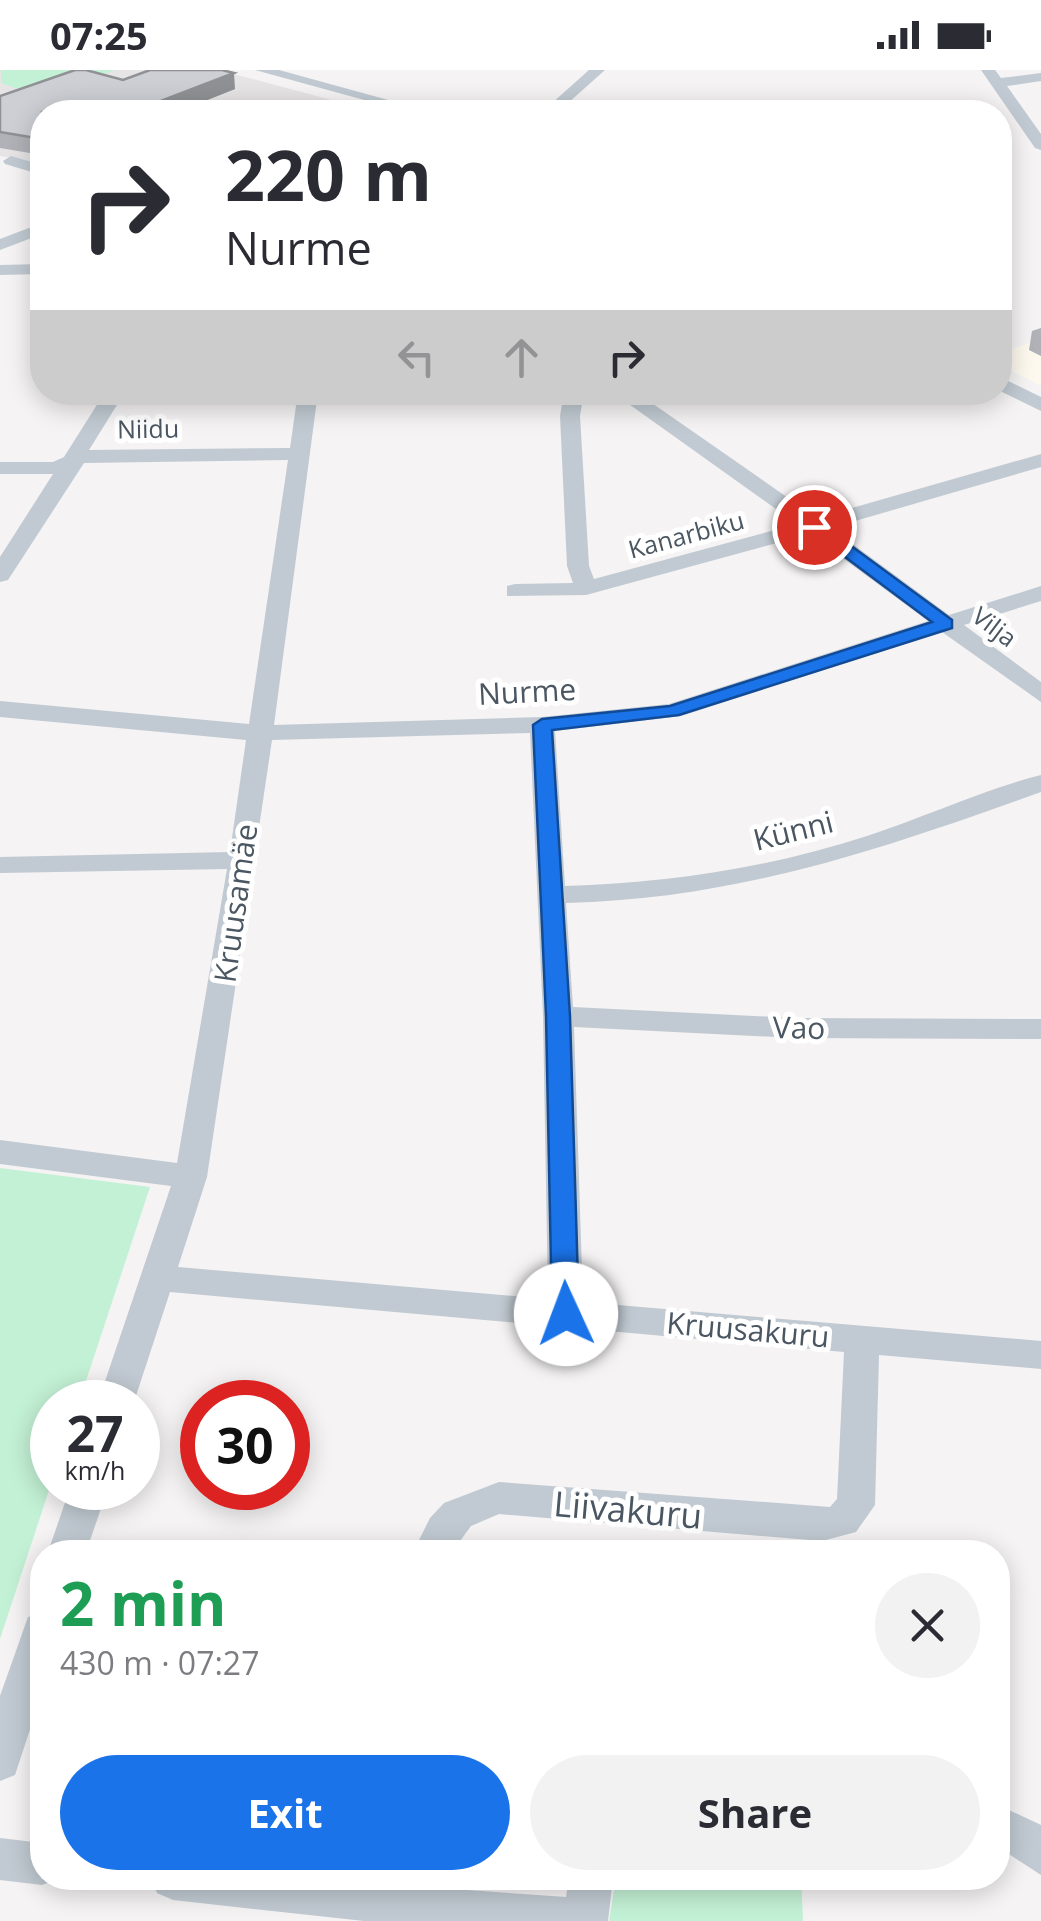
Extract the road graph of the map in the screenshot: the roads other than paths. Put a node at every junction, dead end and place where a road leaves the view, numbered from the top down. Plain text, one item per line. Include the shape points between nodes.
1 (262, 70) edge
2 (598, 70) edge
3 (991, 76) edge
4 (1041, 77) edge
5 (378, 100) edge
6 (562, 100) edge
7 (1009, 100) edge
8 (1012, 104) edge
9 (1039, 139) edge
10 (5, 162) edge
11 (30, 167) edge
12 (30, 232) edge
13 (2, 243) edge
14 (0, 270) edge
15 (30, 270) edge
16 (1012, 388) edge
17 (1041, 404) edge
18 (107, 405) edge
19 (306, 405) edge
20 (572, 405) edge
21 (640, 405) edge
22 (299, 454) junction
23 (1041, 460) edge
24 (71, 462) junction
25 (0, 468) edge
26 (814, 527) junction
27 (0, 575) edge
28 (586, 588) junction
29 (514, 592) dead end
30 (1041, 593) edge
31 (946, 624) junction
32 (1041, 694) edge
33 (0, 709) edge
34 (542, 725) junction
35 (258, 732) junction
36 (1041, 783) edge
37 (242, 860) junction
38 (0, 865) edge
39 (551, 896) junction
40 (558, 1016) junction
41 (1041, 1029) edge
42 (0, 1152) edge
43 (191, 1176) junction
44 (156, 1278) junction
45 (566, 1314) junction
46 (862, 1340) junction
47 (1041, 1355) edge
48 (123, 1380) edge
49 (81, 1510) edge
50 (72, 1540) edge
51 (437, 1540) edge
52 (30, 1667) edge
53 (0, 1761) edge
54 (1010, 1830) edge
55 (1041, 1854) edge
56 (0, 1859) edge
57 (30, 1863) edge
58 (376, 1890) edge
59 (589, 1890) edge

1 - 5 street
2 - 6 street
3 - 4 street
3 - 7 street
8 - 9 street
10 - 11 street
12 - 13 street
14 - 15 street
16 - 17 street
18 - 24 street
19 - 22 street, Kruusamäe
20 - 28 street via 578,566
21 - 26 street, Vilja
22 - 24 street, Niidu via 95,456
22 - 35 street, Kruusamäe
23 - 26 street, Kanarbiku
24 - 25 street, Niidu
24 - 27 street
26 - 28 street, Kanarbiku
26 - 31 street, Vilja
28 - 29 street, Kanarbiku
30 - 31 street, Nurme
31 - 32 street, Vilja
31 - 34 street, Nurme via 672,711
33 - 35 street, Nurme
34 - 35 street, Nurme
34 - 39 street
35 - 37 street, Kruusamäe
36 - 39 street, Künni via 781,869
37 - 38 street
37 - 43 street, Kruusamäe
39 - 40 street
40 - 41 street, Vao via 796,1028
40 - 45 street
42 - 43 street
43 - 44 street, Kruusamäe
44 - 45 street, Kruusakuru
44 - 48 street, Kruusamäe
45 - 46 street, Kruusakuru
46 - 47 street, Kruusakuru
46 - 51 street, Liivakuru via 856,1505 842,1520 822,1525 500,1498 464,1506
49 - 50 street
52 - 53 street
54 - 55 street
56 - 57 street
58 - 59 street via 395,1907 585,1920

